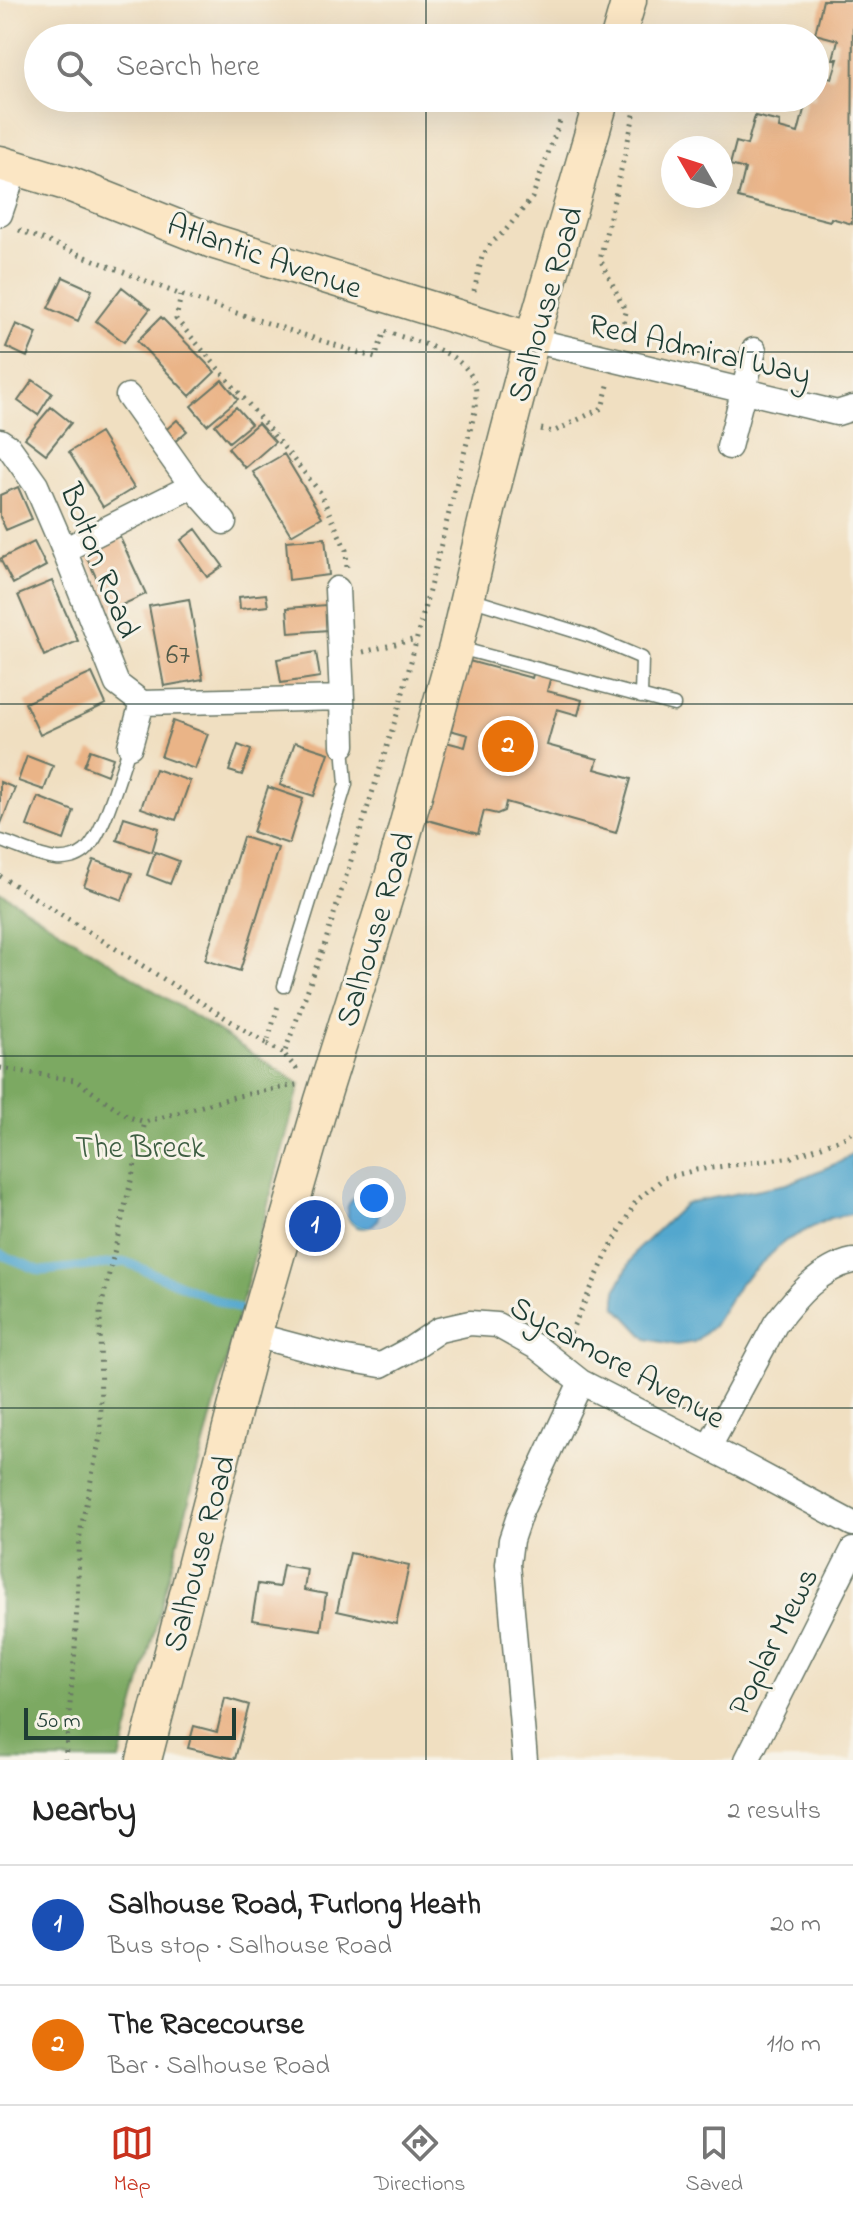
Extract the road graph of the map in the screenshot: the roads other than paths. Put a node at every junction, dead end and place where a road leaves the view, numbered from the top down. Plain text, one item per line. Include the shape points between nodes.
1 (629, 0) edge
2 (622, 24) edge
3 (598, 112) edge
4 (8, 165) edge
5 (7, 221) edge
6 (532, 340) junction
7 (754, 350) dead end
8 (742, 390) junction
9 (128, 396) dead end
10 (853, 408) edge
11 (0, 441) edge
12 (729, 447) dead end
13 (192, 486) junction
14 (224, 522) dead end
15 (64, 550) junction
16 (337, 589) road end
17 (467, 598) junction
18 (456, 647) junction
19 (641, 697) junction
20 (342, 698) junction
21 (142, 703) junction
22 (674, 705) dead end
23 (343, 745) joint
24 (130, 746) joint
25 (1, 841) edge
26 (284, 986) road end
27 (853, 1261) edge
28 (254, 1335) junction
29 (581, 1382) junction
30 (709, 1447) junction
31 (853, 1524) edge
32 (853, 1550) edge
33 (144, 1760) edge
34 (525, 1760) edge
35 (747, 1760) edge

1 - 2 street
3 - 6 street, Salhouse Road
4 - 5 street
4 - 6 street, Atlantic Avenue via 215,242
6 - 8 street, Red Admiral Way
6 - 17 street, Salhouse Road
7 - 8 street
8 - 10 street, Red Admiral Way via 837,413
8 - 12 street
9 - 13 street
11 - 15 street, Bolton Road via 36,485
13 - 14 street
13 - 15 street
15 - 21 street, Bolton Road via 117,684
16 - 20 street
17 - 18 street, Salhouse Road
17 - 19 lane via 642,658
18 - 19 lane
18 - 28 street, Salhouse Road via 392,877 311,1092
19 - 22 lane
20 - 21 street
20 - 23 street
21 - 24 street
23 - 26 lane via 346,784
24 - 25 lane via 101,825 83,853 54,859
27 - 30 street via 818,1279 788,1307
28 - 29 street, Sycamore Avenue via 381,1365 439,1330 470,1323 497,1325
28 - 33 street, Salhouse Road
29 - 30 street, Sycamore Avenue
29 - 34 street via 511,1540 508,1564
30 - 31 street, Sycamore Avenue
32 - 35 street, Poplar Mews

